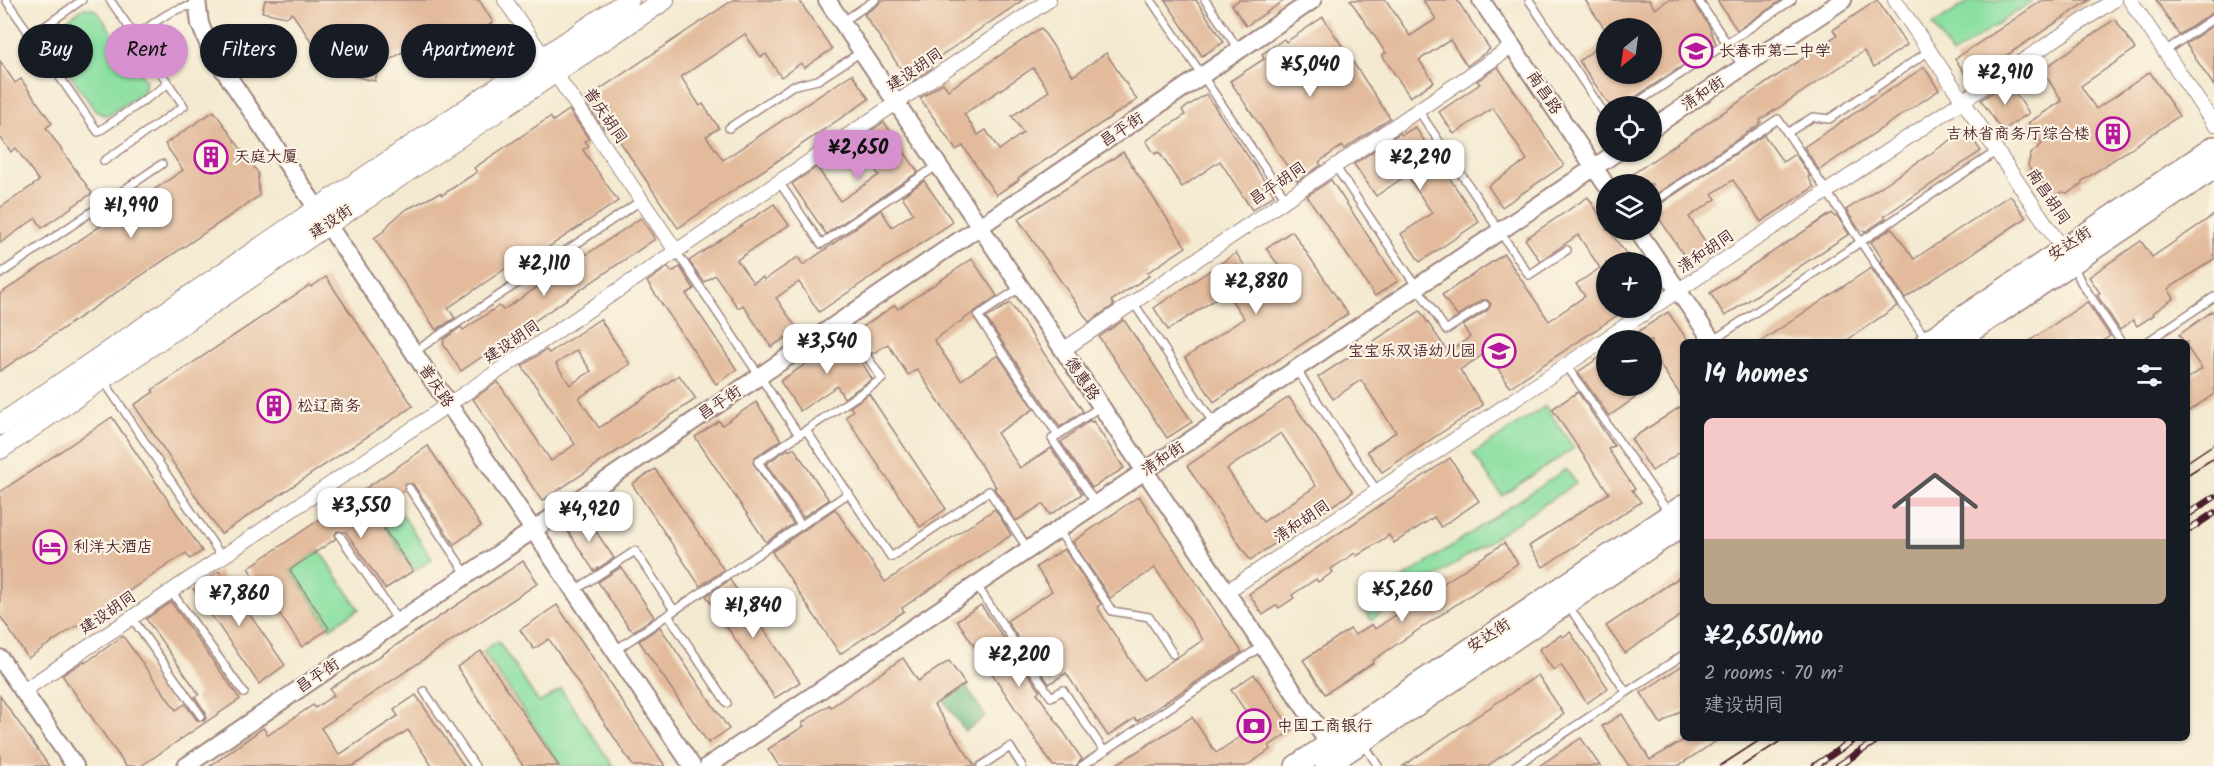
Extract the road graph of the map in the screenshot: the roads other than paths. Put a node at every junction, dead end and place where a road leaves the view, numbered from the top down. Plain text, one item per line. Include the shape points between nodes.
1 (6, 0) edge
2 (82, 0) edge
3 (110, 0) edge
4 (506, 0) edge
5 (629, 0) edge
6 (664, 0) edge
7 (827, 0) edge
8 (875, 0) edge
9 (1049, 0) edge
10 (1151, 0) edge
11 (1205, 0) edge
12 (1313, 0) edge
13 (1481, 0) edge
14 (1529, 0) edge
15 (1698, 0) edge
16 (1791, 0) edge
17 (1843, 0) edge
18 (1895, 0) edge
19 (2114, 0) edge
20 (2130, 0) edge
21 (197, 3) edge
22 (2214, 18) edge
23 (842, 22) junction
24 (23, 24) edge
25 (48, 24) edge
26 (127, 24) edge
27 (154, 24) edge
28 (1727, 43) junction
29 (1513, 46) junction
30 (862, 51) junction
31 (1239, 51) junction
32 (1929, 51) junction
33 (2165, 51) junction
34 (550, 65) junction
35 (1743, 67) junction
36 (1202, 76) junction
37 (60, 78) edge
38 (164, 78) edge
39 (168, 84) junction
40 (1647, 96) edge
41 (1596, 101) edge
42 (1963, 101) junction
43 (896, 103) junction
44 (1418, 110) junction
45 (1662, 121) edge
46 (2214, 124) edge
47 (729, 128) dead end
48 (1787, 133) junction
49 (2214, 147) edge
50 (1997, 152) junction
51 (104, 161) dead end
52 (1602, 162) edge
53 (162, 164) dead end
54 (938, 165) junction
55 (1335, 166) junction
56 (1594, 167) junction
57 (2214, 168) edge
58 (1599, 174) edge
59 (779, 182) junction
60 (1827, 192) junction
61 (1662, 196) edge
62 (1286, 199) junction
63 (642, 200) junction
64 (322, 217) junction
65 (980, 226) junction
66 (1499, 231) junction
67 (1644, 240) edge
68 (1862, 243) junction
69 (1567, 250) dead end
70 (676, 251) junction
71 (2068, 256) junction
72 (0, 274) edge
73 (1021, 287) junction
74 (1417, 287) junction
75 (1678, 290) junction
76 (2214, 297) edge
77 (1133, 302) junction
78 (1485, 305) dead end
79 (843, 320) junction
80 (1710, 339) edge
81 (1717, 339) edge
82 (1925, 339) edge
83 (1932, 339) edge
84 (1959, 339) edge
85 (2119, 339) edge
86 (2151, 339) edge
87 (1063, 350) junction
88 (413, 353) junction
89 (1566, 365) junction
90 (1296, 369) junction
91 (760, 376) junction
92 (102, 379) junction
93 (448, 404) junction
94 (1101, 406) junction
95 (1214, 424) junction
96 (0, 425) edge
97 (806, 430) junction
98 (799, 435) junction
99 (1058, 435) junction
100 (0, 448) edge
101 (1144, 471) junction
102 (409, 488) dead end
103 (1377, 491) junction
104 (849, 493) junction
105 (1096, 504) junction
106 (1679, 516) edge
107 (801, 525) junction
108 (533, 530) junction
109 (1058, 530) junction
110 (340, 536) dead end
111 (1028, 550) junction
112 (222, 557) junction
113 (467, 575) junction
114 (976, 585) junction
115 (171, 591) junction
116 (574, 591) junction
117 (1226, 592) junction
118 (1567, 604) junction
119 (671, 613) junction
120 (132, 617) junction
121 (399, 622) junction
122 (1262, 646) junction
123 (614, 651) junction
124 (1173, 654) dead end
125 (1680, 657) edge
126 (1, 663) edge
127 (23, 691) junction
128 (424, 691) dead end
129 (1626, 692) junction
130 (244, 693) dead end
131 (727, 703) dead end
132 (201, 716) dead end
133 (1362, 742) junction
134 (1104, 751) junction
135 (1331, 756) edge
136 (75, 766) edge
137 (186, 766) edge
138 (475, 766) edge
139 (692, 766) edge
140 (708, 766) edge
141 (981, 766) edge
142 (1022, 766) edge
143 (1082, 766) edge
144 (1296, 766) edge
145 (1378, 766) edge
146 (1515, 766) edge

1 - 24 lane
2 - 25 lane
3 - 26 lane
4 - 34 street, 普庆胡同
5 - 34 main road, 建设街
6 - 34 main road, 建设街
7 - 23 street, 德惠路
8 - 23 lane
9 - 43 street, 建设胡同
10 - 36 lane
11 - 31 lane
12 - 31 street, 昌平街
13 - 29 street, 南昌路
14 - 41 lane
15 - 28 lane
16 - 28 lane
17 - 35 street, 清和街
18 - 32 street, 南昌胡同
19 - 42 street, 清和胡同
20 - 33 street
21 - 27 lane via 174,10
21 - 64 street, 普庆路 via 211,51
22 - 33 lane
23 - 30 street, 德惠路
28 - 35 lane
28 - 40 lane
29 - 44 street, 昌平胡同
29 - 56 street, 南昌路
30 - 43 street, 德惠路
30 - 47 lane via 818,80 792,86
31 - 36 street, 昌平街
32 - 42 street, 南昌胡同
32 - 48 lane via 1829,119 1813,117
33 - 46 street
34 - 63 street, 普庆胡同
34 - 64 main road, 建设街
35 - 45 street, 清和街
36 - 62 lane
36 - 65 street, 昌平街
37 - 39 lane via 98,132
38 - 39 lane
39 - 51 lane via 184,106
42 - 50 street, 南昌胡同
42 - 60 street, 清和胡同
43 - 54 street, 德惠路
43 - 59 street, 建设胡同
44 - 55 street, 昌平胡同
44 - 66 lane
48 - 60 lane
48 - 61 lane via 1778,119
49 - 71 main road, 安达街
50 - 68 lane
50 - 71 street, 南昌胡同
52 - 56 street, 清和街
53 - 72 lane
54 - 59 lane via 821,244
54 - 65 street, 德惠路
55 - 62 street, 昌平胡同
55 - 74 lane
56 - 58 street, 南昌路
56 - 66 street, 清和街
57 - 71 main road, 安达街
59 - 70 street, 建设胡同
60 - 68 lane
60 - 75 street, 清和胡同
62 - 77 street, 昌平胡同
63 - 70 street, 普庆胡同
63 - 88 lane
64 - 88 street, 普庆路
64 - 92 main road, 建设街
64 - 96 main road, 建设街
65 - 73 street, 德惠路
65 - 79 street, 昌平街
66 - 69 lane via 1529,275
66 - 74 street, 清和街
67 - 75 street
68 - 81 lane
68 - 82 lane
70 - 91 lane
70 - 93 street, 建设胡同
71 - 83 main road, 安达街
71 - 84 main road, 安达街
71 - 85 lane
73 - 87 street, 德惠路
73 - 99 lane via 978,316
74 - 78 lane via 1446,330
74 - 90 street, 清和街
75 - 80 street
75 - 89 street, 清和胡同
76 - 86 lane
77 - 87 street, 昌平胡同
77 - 95 lane
79 - 91 street, 昌平街
79 - 97 lane via 882,379
87 - 94 street, 德惠路
88 - 93 street, 普庆路
89 - 103 street, 清和胡同
89 - 106 lane via 1607,426
90 - 95 street, 清和街
90 - 103 lane
91 - 98 lane
91 - 108 street, 昌平街
92 - 100 main road, 建设街
92 - 112 lane
93 - 108 street, 普庆路
93 - 112 street, 建设胡同
94 - 99 lane
94 - 101 street, 德惠路
95 - 101 street, 清和街
97 - 98 lane
97 - 104 lane
98 - 107 lane via 758,462
99 - 105 lane via 1052,439
101 - 105 street, 清和街
101 - 117 street, 德惠路
102 - 113 lane
103 - 117 street, 清和胡同
104 - 107 lane
104 - 111 lane via 891,557 989,491
105 - 109 street, 清和街
106 - 118 main road, 安达街
106 - 135 main road, 安达街
107 - 119 lane
108 - 113 street, 昌平街
108 - 116 street, 普庆路
109 - 111 street, 清和街
109 - 124 lane via 1112,610 1149,617
110 - 121 lane
111 - 114 street, 清和街
112 - 115 street, 建设胡同
113 - 121 street, 昌平街
114 - 134 lane via 1051,697 1064,690
114 - 140 street, 清和街
115 - 120 street, 建设胡同
115 - 130 lane
116 - 119 lane via 635,551
116 - 123 street, 普庆路
117 - 122 street, 德惠路
118 - 129 lane
118 - 133 main road, 安达街
119 - 123 lane
119 - 131 lane
120 - 127 street, 建设胡同
120 - 132 lane
121 - 137 street, 昌平街
122 - 134 lane
122 - 135 street, 德惠路
123 - 139 street, 普庆路
125 - 129 lane
126 - 127 street
127 - 136 street
128 - 138 lane
129 - 146 lane
133 - 135 main road, 安达街
133 - 145 lane
134 - 143 lane
135 - 144 main road, 安达街
141 - 142 lane via 1010,747

